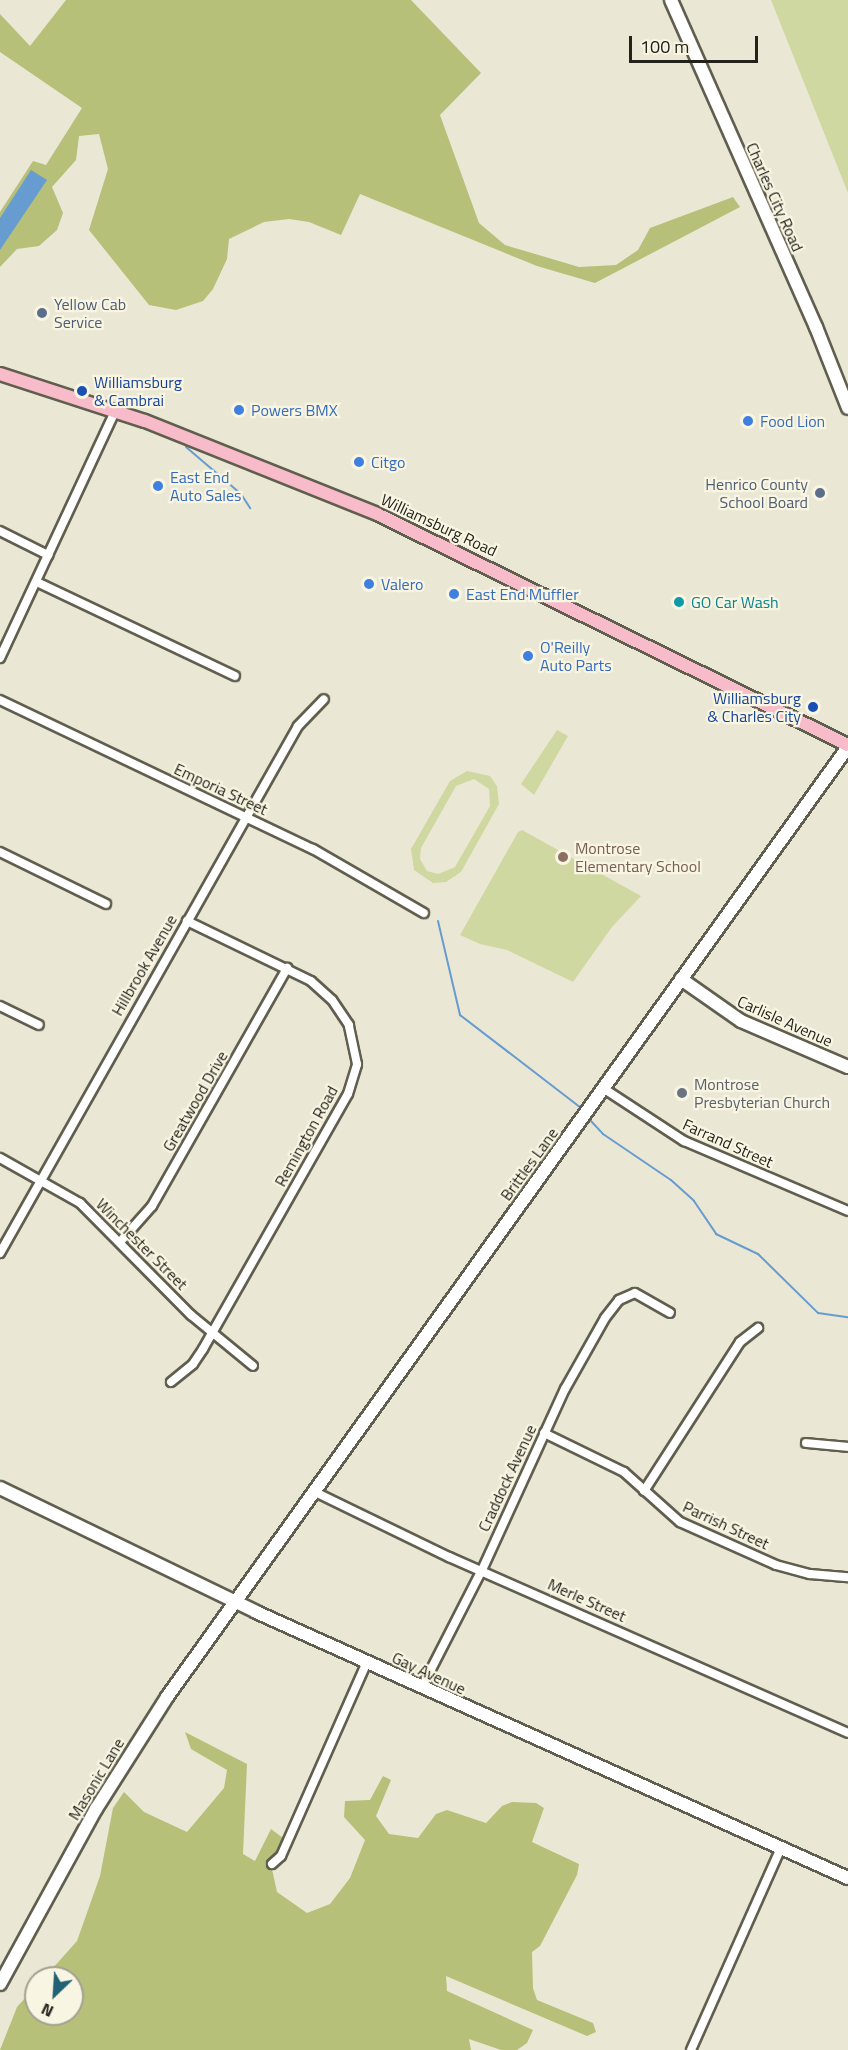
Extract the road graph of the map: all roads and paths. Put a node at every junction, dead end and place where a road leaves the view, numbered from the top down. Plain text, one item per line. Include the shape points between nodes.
1 (671, 0) edge
2 (0, 374) edge
3 (848, 408) edge
4 (116, 411) junction
5 (0, 531) edge
6 (48, 555) junction
7 (36, 582) junction
8 (0, 658) edge
9 (234, 676) dead end
10 (324, 699) dead end
11 (0, 700) edge
12 (848, 746) edge
13 (246, 817) junction
14 (0, 852) edge
15 (106, 904) dead end
16 (424, 913) dead end
17 (187, 921) junction
18 (287, 968) junction
19 (681, 979) junction
20 (0, 1006) edge
21 (39, 1025) dead end
22 (848, 1067) edge
23 (603, 1088) junction
24 (0, 1158) edge
25 (40, 1178) junction
26 (848, 1211) edge
27 (120, 1242) junction
28 (0, 1253) edge
29 (670, 1313) dead end
30 (758, 1328) dead end
31 (212, 1334) junction
32 (253, 1366) dead end
33 (171, 1382) dead end
34 (544, 1433) junction
35 (806, 1443) dead end
36 (848, 1447) edge
37 (1, 1490) edge
38 (644, 1491) junction
39 (315, 1492) junction
40 (482, 1570) junction
41 (848, 1577) edge
42 (236, 1601) junction
43 (367, 1662) junction
44 (422, 1687) junction
45 (848, 1733) edge
46 (780, 1848) junction
47 (272, 1864) dead end
48 (848, 1878) edge
49 (0, 1984) edge
50 (691, 2050) edge

1 - 3 main road, Charles City Road
2 - 4 main road, Williamsburg Road
4 - 6 street
4 - 12 main road, Williamsburg Road via 411,529
5 - 6 street
6 - 7 street
7 - 8 street
7 - 9 street
10 - 13 street, Hillbrook Avenue via 298,726
11 - 13 street, Emporia Street
12 - 19 main road, Brittles Lane
13 - 16 street, Emporia Street via 352,869
13 - 17 street, Hillbrook Avenue
14 - 15 street
17 - 18 street, Remington Road
17 - 25 street, Hillbrook Avenue
18 - 27 street, Greatwood Drive via 152,1206
18 - 31 street, Remington Road via 311,981 343,1015 354,1038 355,1072 348,1094
19 - 22 main road, Carlisle Avenue via 741,1021
19 - 23 main road, Brittles Lane
20 - 21 street
23 - 26 street, Farrand Street via 684,1141
23 - 39 main road, Brittles Lane
24 - 25 street, Winchester Street
25 - 27 street, Winchester Street via 80,1203
25 - 28 street, Hillbrook Avenue
27 - 31 street, Winchester Street
29 - 34 street, Craddock Avenue via 643,1295 618,1300
30 - 38 street via 740,1342
31 - 32 street, Winchester Street
31 - 33 street, Remington Road via 193,1364
34 - 38 street, Parrish Street via 616,1467
34 - 40 street, Craddock Avenue
35 - 36 street
37 - 42 main road, Gay Avenue
38 - 41 street, Parrish Street via 680,1522 776,1565 810,1574
39 - 40 street, Merle Street
39 - 42 main road, Brittles Lane
40 - 44 street, Craddock Avenue
40 - 45 street, Merle Street
42 - 43 main road, Gay Avenue
42 - 49 main road, Masonic Lane via 128,1755
43 - 44 main road, Gay Avenue
43 - 47 street via 281,1856
44 - 46 main road, Gay Avenue
46 - 48 main road, Gay Avenue
46 - 50 street

